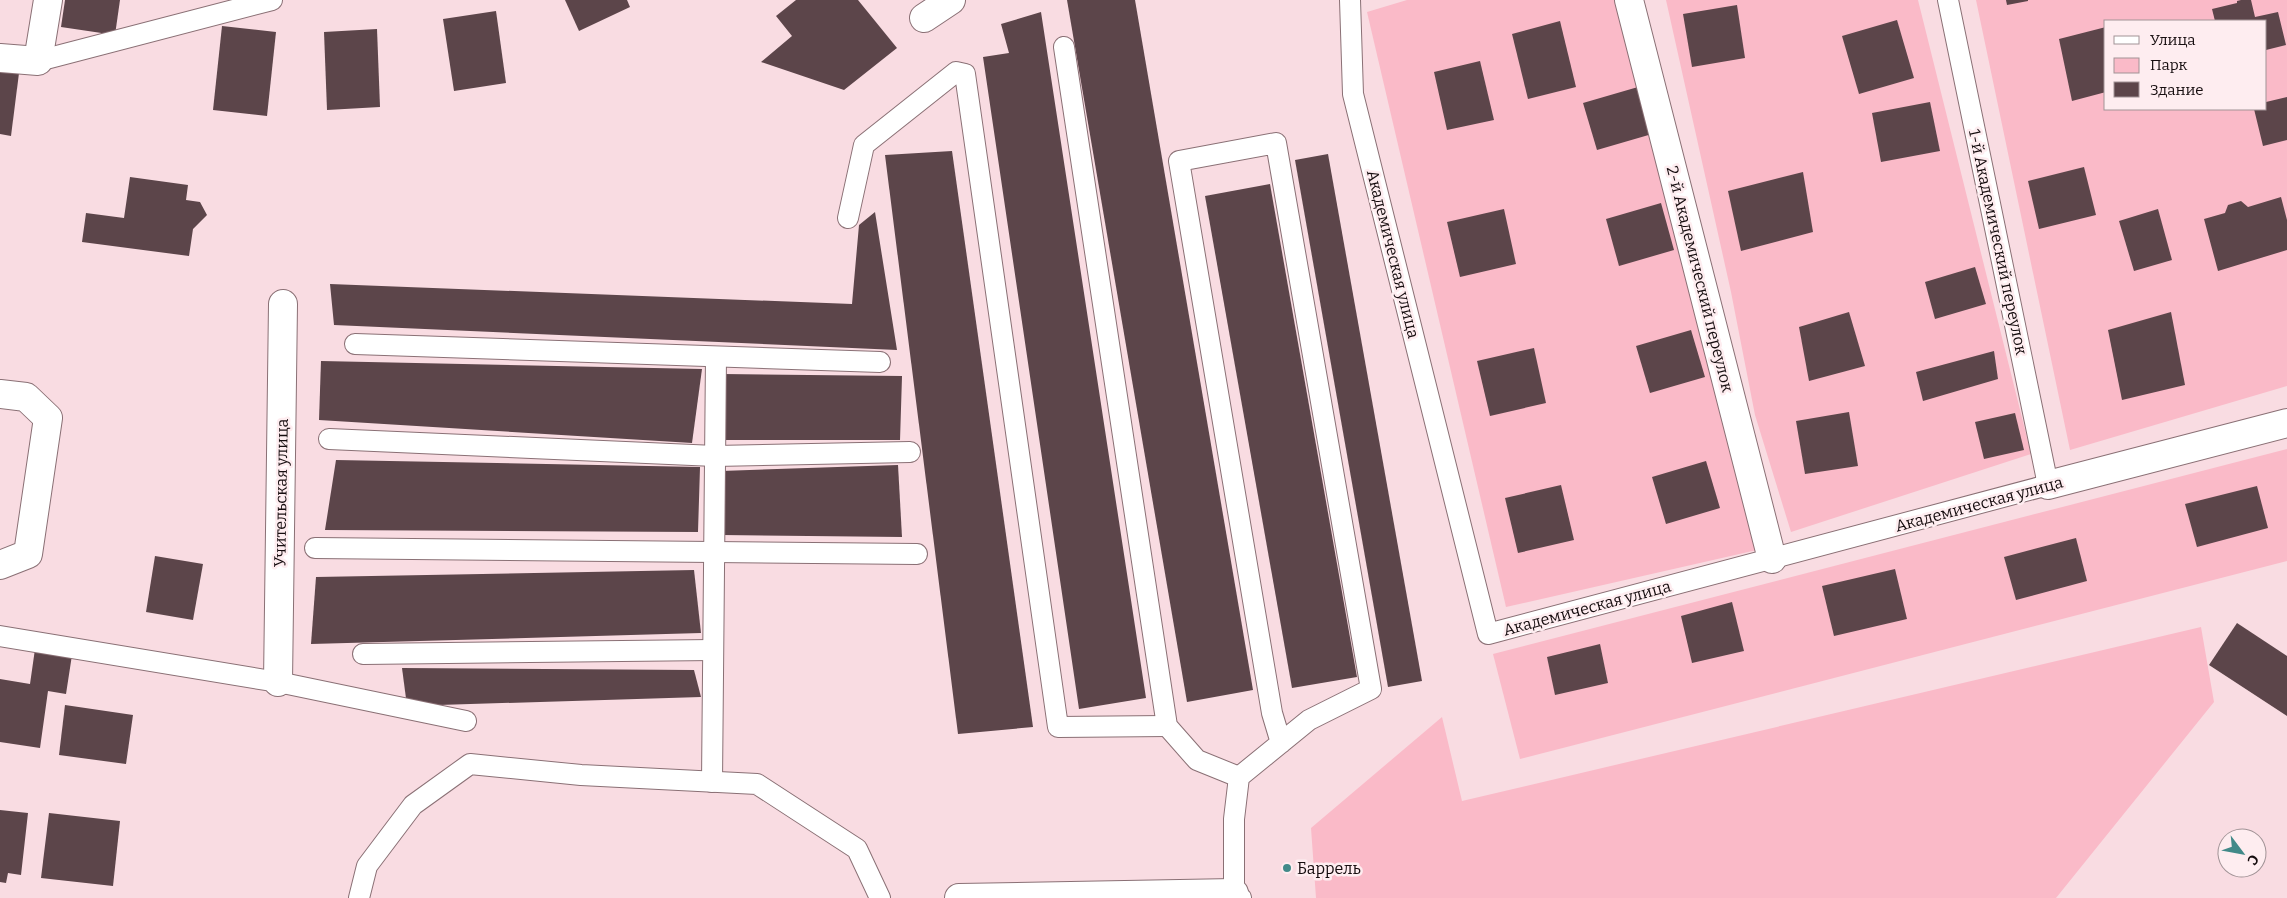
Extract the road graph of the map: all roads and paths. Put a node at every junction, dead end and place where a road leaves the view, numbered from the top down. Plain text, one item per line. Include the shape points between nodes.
1 (48, 0) edge
2 (272, 0) edge
3 (951, 0) edge
4 (1350, 0) edge
5 (1629, 0) edge
6 (1948, 0) edge
7 (924, 18) dead end
8 (1064, 47) dead end
9 (0, 58) edge
10 (38, 61) junction
11 (848, 218) dead end
12 (284, 304) dead end
13 (355, 344) dead end
14 (716, 357) junction
15 (880, 362) dead end
16 (0, 394) edge
17 (2287, 423) edge
18 (328, 439) dead end
19 (910, 452) dead end
20 (715, 456) junction
21 (2048, 485) junction
22 (315, 548) dead end
23 (714, 553) junction
24 (917, 554) dead end
25 (1772, 559) junction
26 (0, 565) edge
27 (0, 636) edge
28 (713, 650) junction
29 (363, 654) dead end
30 (278, 682) junction
31 (466, 721) dead end
32 (1167, 726) junction
33 (1281, 743) junction
34 (1239, 777) junction
35 (712, 782) junction
36 (1237, 895) edge
37 (359, 898) edge
38 (880, 898) edge
39 (958, 898) edge

1 - 10 street
2 - 10 lane
3 - 7 street
4 - 25 lane, Академическая улица via 1353,94 1488,634
5 - 25 street, 2-й Академический переулок
6 - 21 lane, 1-й Академический переулок
8 - 32 lane
9 - 10 street
11 - 32 lane via 864,145 956,72 965,74 1058,727
12 - 30 street, Учительская улица
13 - 14 lane
14 - 15 lane
14 - 20 lane
16 - 26 street via 26,397 48,418 28,554
17 - 21 street, Академическая улица
18 - 20 lane
19 - 20 lane
20 - 23 lane
21 - 25 lane, Академическая улица
22 - 23 lane
23 - 24 lane
23 - 28 lane
27 - 30 lane
28 - 29 lane
28 - 35 lane
30 - 31 lane
32 - 34 lane via 1197,760
33 - 33 lane via 1309,720 1371,689 1276,143 1179,161 1270,703
33 - 34 lane
34 - 36 lane via 1234,819
35 - 37 lane via 581,775 470,764 413,806 367,866
35 - 38 lane via 758,784 857,849
36 - 39 street

